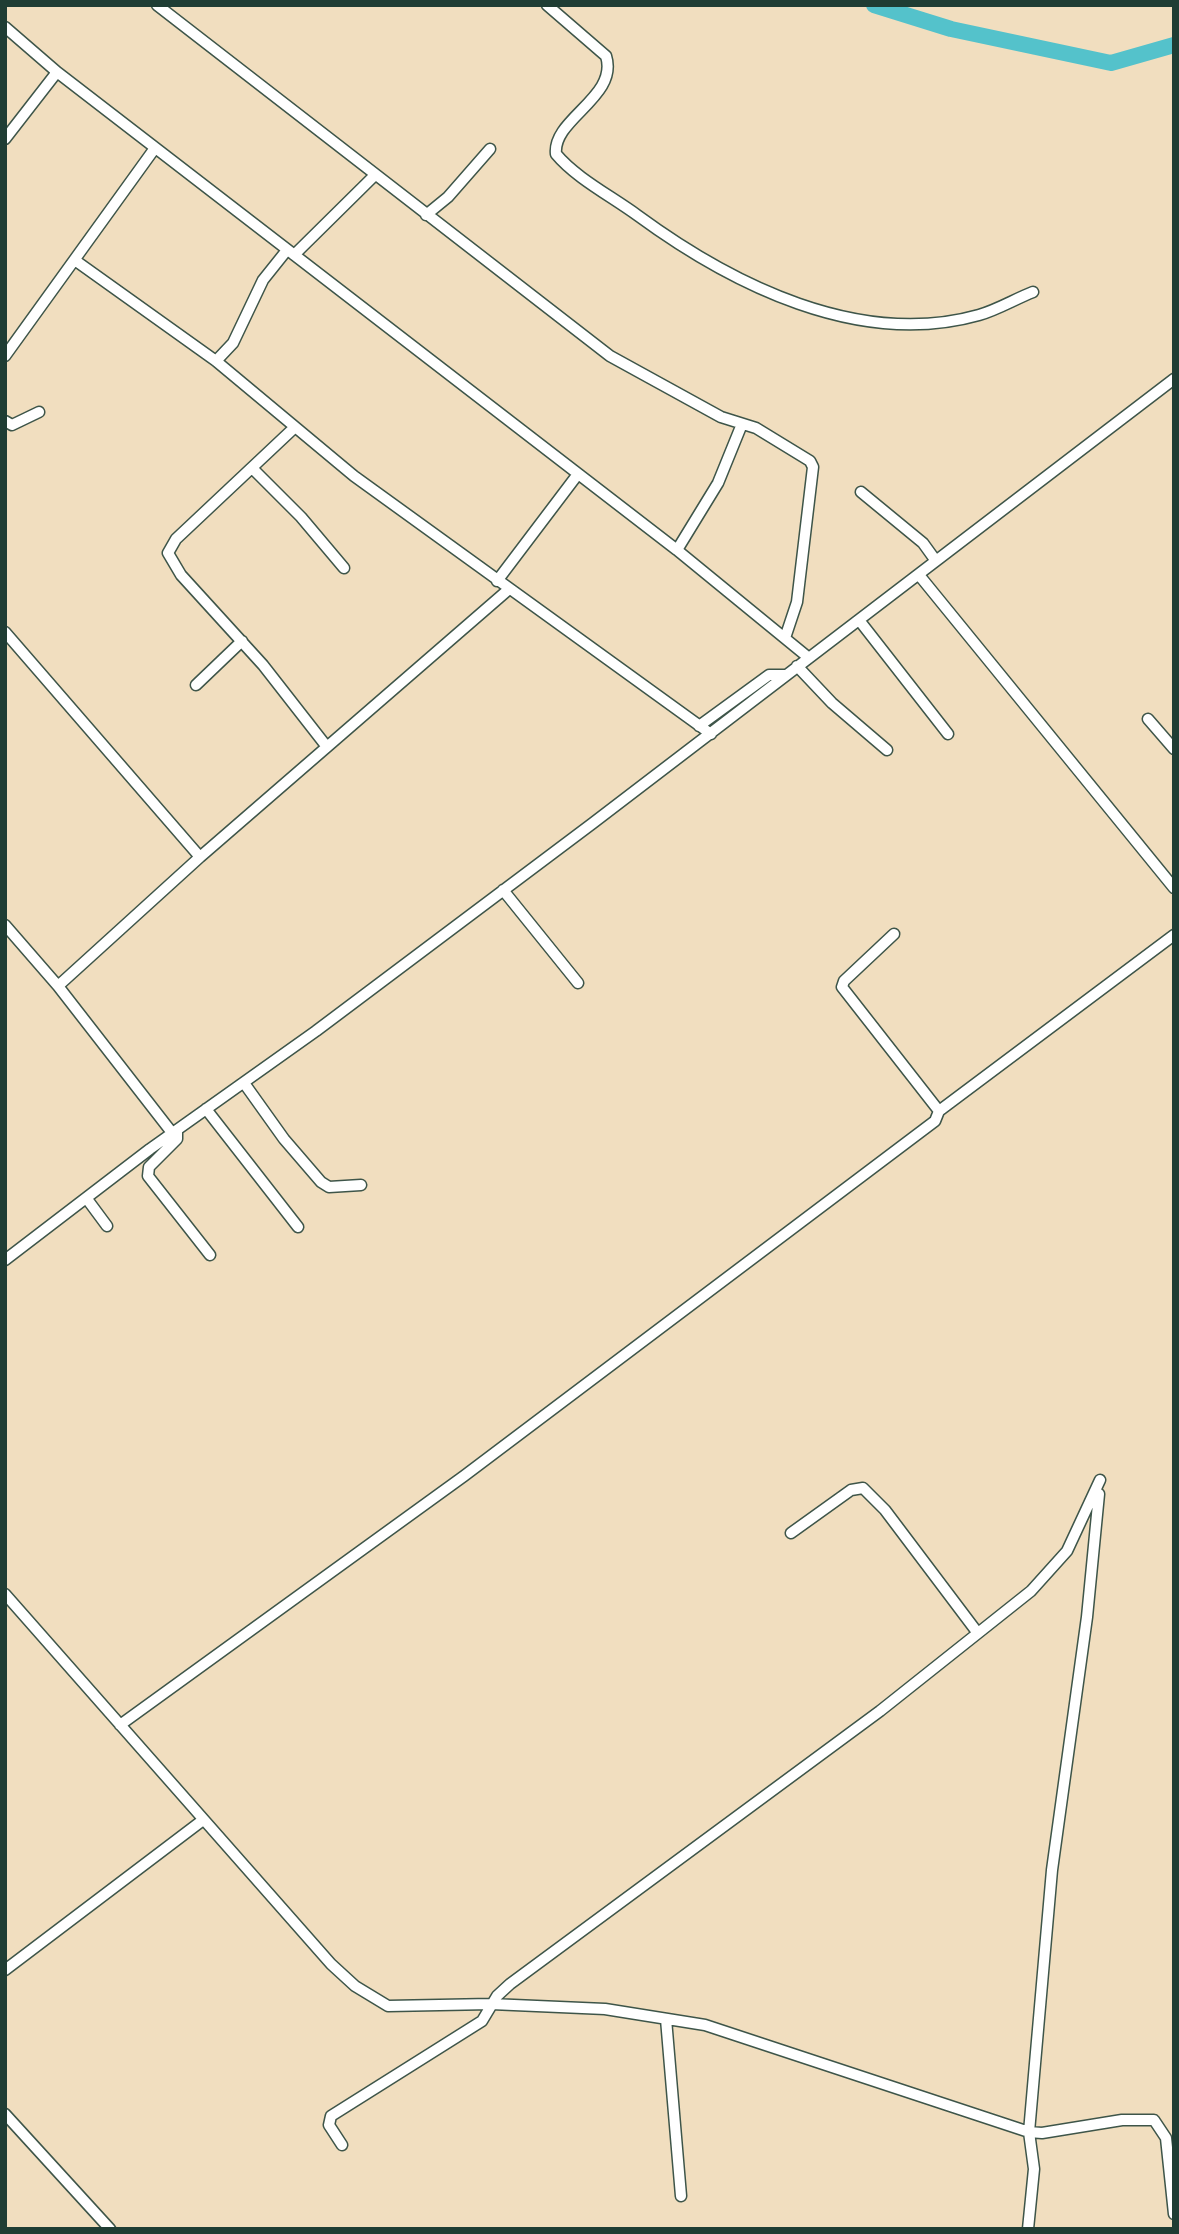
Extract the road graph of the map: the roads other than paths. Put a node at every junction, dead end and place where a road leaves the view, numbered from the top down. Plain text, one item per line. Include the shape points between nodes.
1 (156, 5) edge
2 (547, 5) edge
3 (5, 27) edge
4 (57, 72) junction
5 (5, 139) edge
6 (155, 148) junction
7 (490, 149) dead end
8 (376, 175) junction
9 (426, 215) junction
10 (290, 253) junction
11 (76, 261) junction
12 (1033, 292) dead end
13 (5, 356) edge
14 (216, 361) junction
15 (1174, 379) edge
16 (39, 412) dead end
17 (5, 421) edge
18 (742, 424) junction
19 (294, 429) junction
20 (253, 469) junction
21 (578, 474) junction
22 (861, 492) dead end
23 (677, 550) junction
24 (936, 561) junction
25 (344, 568) dead end
26 (919, 575) junction
27 (497, 581) junction
28 (508, 590) junction
29 (859, 621) junction
30 (5, 632) edge
31 (785, 638) junction
32 (242, 641) junction
33 (809, 658) junction
34 (797, 666) junction
35 (786, 675) junction
36 (196, 685) dead end
37 (1148, 719) dead end
38 (699, 726) junction
39 (711, 734) junction
40 (948, 734) dead end
41 (327, 747) junction
42 (1174, 749) edge
43 (887, 750) dead end
44 (200, 857) junction
45 (1174, 888) edge
46 (503, 890) junction
47 (5, 925) edge
48 (894, 934) dead end
49 (1174, 935) edge
50 (578, 984) dead end
51 (58, 986) junction
52 (244, 1083) junction
53 (206, 1109) junction
54 (939, 1111) junction
55 (175, 1132) junction
56 (361, 1185) dead end
57 (87, 1199) junction
58 (107, 1226) dead end
59 (298, 1227) dead end
60 (210, 1255) dead end
61 (5, 1260) edge
62 (791, 1532) dead end
63 (5, 1594) edge
64 (977, 1632) junction
65 (120, 1726) junction
66 (203, 1820) junction
67 (5, 1970) edge
68 (491, 2004) junction
69 (666, 2019) junction
70 (5, 2114) edge
71 (1159, 2123) junction
72 (1174, 2128) edge
73 (1029, 2132) junction
74 (342, 2145) dead end
75 (681, 2196) dead end
76 (1174, 2214) edge
77 (110, 2229) edge
78 (1028, 2229) edge

1 - 8 street
2 - 12 street via 606,55 609,64 600,89 558,140 556,153 660,233 730,276 827,313 922,324 979,315
3 - 4 street
4 - 5 street
4 - 6 street
6 - 10 street
6 - 11 street
7 - 9 street via 463,182
8 - 9 street
8 - 10 street
9 - 18 street via 632,371
10 - 14 street via 263,280 233,343
10 - 21 street
11 - 13 street
11 - 14 street
14 - 19 street
15 - 24 street
16 - 17 street via 12,425
18 - 23 street via 718,483
18 - 31 street via 801,455 813,467 797,603
19 - 20 street
19 - 27 street
20 - 25 street
20 - 32 street via 176,539 168,552 181,575
21 - 23 street
21 - 27 street
22 - 24 street via 923,543
23 - 31 street
24 - 26 street
26 - 29 street
26 - 45 street
27 - 28 street
28 - 38 street
28 - 41 street
29 - 33 street
29 - 40 street
30 - 44 street
31 - 33 street
32 - 36 street
32 - 41 street
33 - 34 street
34 - 35 street
34 - 43 street
35 - 38 street via 769,675
35 - 39 street
37 - 42 street
38 - 39 street
39 - 46 street
41 - 44 street
44 - 51 street
46 - 50 street
46 - 52 street
47 - 51 street
48 - 54 street via 842,987
49 - 54 street
51 - 55 street
52 - 53 street
52 - 56 street via 321,1182
53 - 55 street
53 - 59 street
54 - 65 street via 935,1121 906,1145
55 - 57 street
55 - 60 street via 177,1139 149,1167 148,1176
57 - 58 street
57 - 61 street
62 - 64 street via 851,1490 863,1488 885,1510
63 - 65 street
64 - 68 street via 880,1710 510,1984
64 - 73 street via 1031,1591 1067,1552 1100,1480 1087,1617 1052,1870
65 - 66 street
66 - 67 street
66 - 68 street via 331,1964 376,2001 388,2006
68 - 69 street via 606,2009
68 - 74 street via 482,2021 331,2116 329,2125
69 - 73 street via 705,2025
69 - 75 street
70 - 77 street
71 - 72 street
71 - 73 street via 1147,2118
71 - 76 street via 1166,2138
73 - 78 street via 1034,2169

